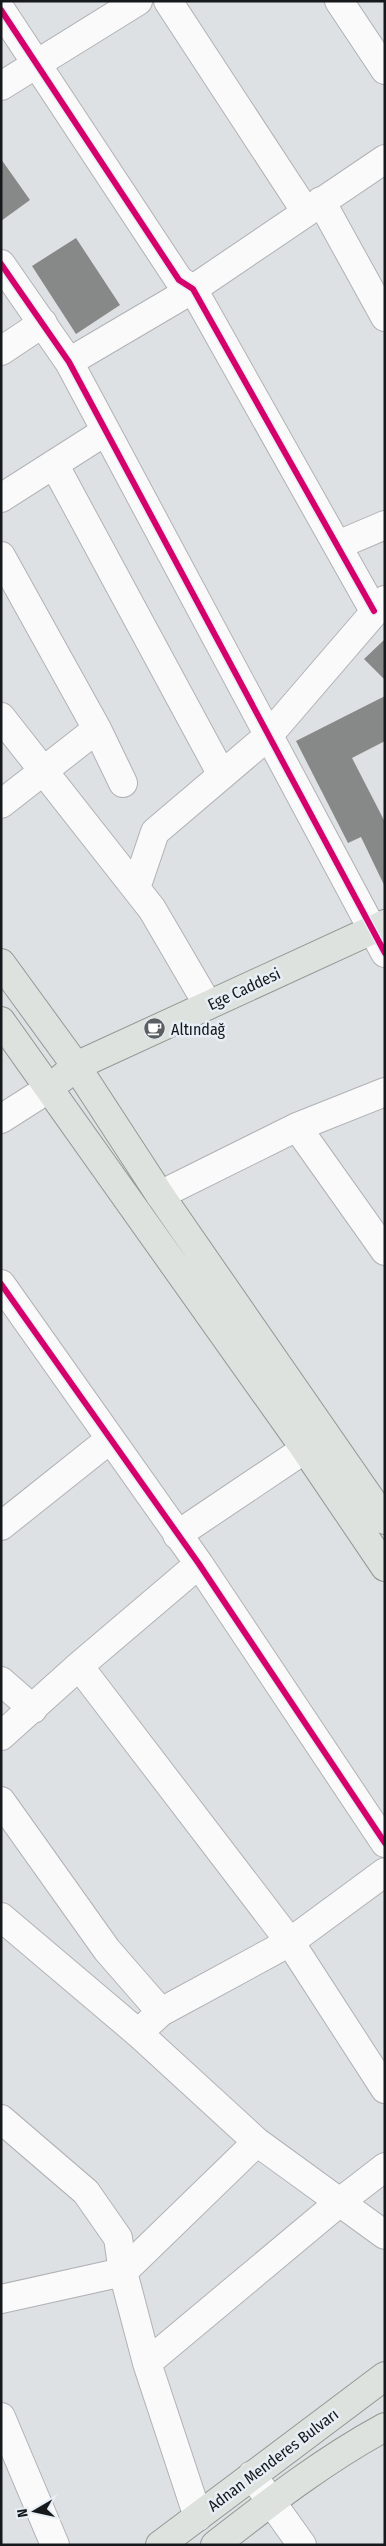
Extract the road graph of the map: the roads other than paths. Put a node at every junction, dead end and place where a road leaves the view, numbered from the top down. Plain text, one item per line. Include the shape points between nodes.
1 (138, 1) edge
2 (168, 1) edge
3 (340, 1) edge
4 (1, 10) edge
5 (36, 63) junction
6 (385, 70) edge
7 (1, 86) edge
8 (385, 159) edge
9 (313, 206) junction
10 (1, 264) edge
11 (192, 289) junction
12 (385, 317) edge
13 (43, 324) junction
14 (1, 351) edge
15 (69, 362) junction
16 (106, 431) junction
17 (54, 464) junction
18 (1, 498) edge
19 (385, 524) edge
20 (338, 545) junction
21 (1, 556) edge
22 (379, 605) edge
23 (1, 717) edge
24 (97, 729) junction
25 (268, 736) junction
26 (43, 771) junction
27 (222, 775) junction
28 (123, 783) dead end
29 (1, 804) edge
30 (136, 888) junction
31 (380, 936) edge
32 (1, 963) edge
33 (208, 1005) junction
34 (1, 1021) edge
35 (76, 1066) junction
36 (48, 1089) junction
37 (385, 1092) edge
38 (1, 1119) edge
39 (297, 1127) junction
40 (160, 1195) junction
41 (385, 1251) edge
42 (4, 1295) edge
43 (109, 1440) junction
44 (305, 1450) junction
45 (385, 1520) edge
46 (1, 1526) edge
47 (177, 1535) junction
48 (199, 1564) junction
49 (385, 1567) edge
50 (79, 1666) junction
51 (1, 1681) edge
52 (33, 1708) junction
53 (1, 1736) edge
54 (1, 1801) edge
55 (385, 1843) edge
56 (385, 1872) edge
57 (5, 1927) edge
58 (290, 1942) junction
59 (161, 2012) junction
60 (138, 2033) junction
61 (385, 2089) edge
62 (1, 2119) edge
63 (257, 2142) junction
64 (385, 2167) edge
65 (341, 2201) junction
66 (385, 2235) edge
67 (385, 2246) edge
68 (123, 2272) junction
69 (1, 2300) edge
70 (147, 2363) junction
71 (385, 2376) edge
72 (1, 2417) edge
73 (385, 2427) edge
74 (10, 2464) edge
75 (252, 2475) junction
76 (272, 2501) junction
77 (198, 2517) junction
78 (55, 2545) edge
79 (160, 2545) edge
80 (215, 2545) edge
81 (302, 2545) edge

1 - 5 street
2 - 9 street
3 - 6 street
4 - 5 street
5 - 7 street
5 - 11 street via 179,280
8 - 9 street
9 - 11 street
9 - 12 street
10 - 13 street
11 - 15 street
11 - 20 street
13 - 14 street
13 - 15 street
15 - 16 street
16 - 17 street
16 - 25 street
17 - 18 street
17 - 27 street
19 - 20 street
20 - 22 street
21 - 24 street
22 - 25 street
23 - 26 street
24 - 26 street
24 - 28 street
25 - 27 street
25 - 31 street
26 - 29 street
26 - 30 street
27 - 30 street via 155,832
30 - 33 street via 152,909
31 - 33 main road, Ege Caddesi
32 - 35 main road
33 - 35 main road, Ege Caddesi
34 - 36 main road
35 - 36 main road, Ege Caddesi
35 - 40 main road
36 - 38 street
36 - 44 main road
37 - 39 street
39 - 40 street
39 - 41 street
40 - 45 main road
42 - 43 street
43 - 46 street
43 - 47 street
44 - 47 street
44 - 49 main road
47 - 48 street
48 - 50 street
48 - 55 street
50 - 52 street
50 - 58 street
51 - 52 street
52 - 53 street
54 - 59 street via 107,1950
56 - 58 street
57 - 60 street
58 - 59 street
58 - 61 street
59 - 60 street
60 - 63 street
62 - 68 street via 86,2192 118,2238
63 - 65 street
63 - 68 street
64 - 65 street
65 - 66 street
65 - 67 street
65 - 70 street
68 - 69 street
68 - 70 street
70 - 77 street
71 - 75 main road, Adnan Menderes Bulvarı
72 - 74 street
73 - 76 main road, Adnan Menderes Bulvarı via 359,2441
74 - 78 street
75 - 76 street
75 - 77 main road, Adnan Menderes Bulvarı
76 - 80 main road, Adnan Menderes Bulvarı
76 - 81 street
77 - 79 main road, Adnan Menderes Bulvarı

